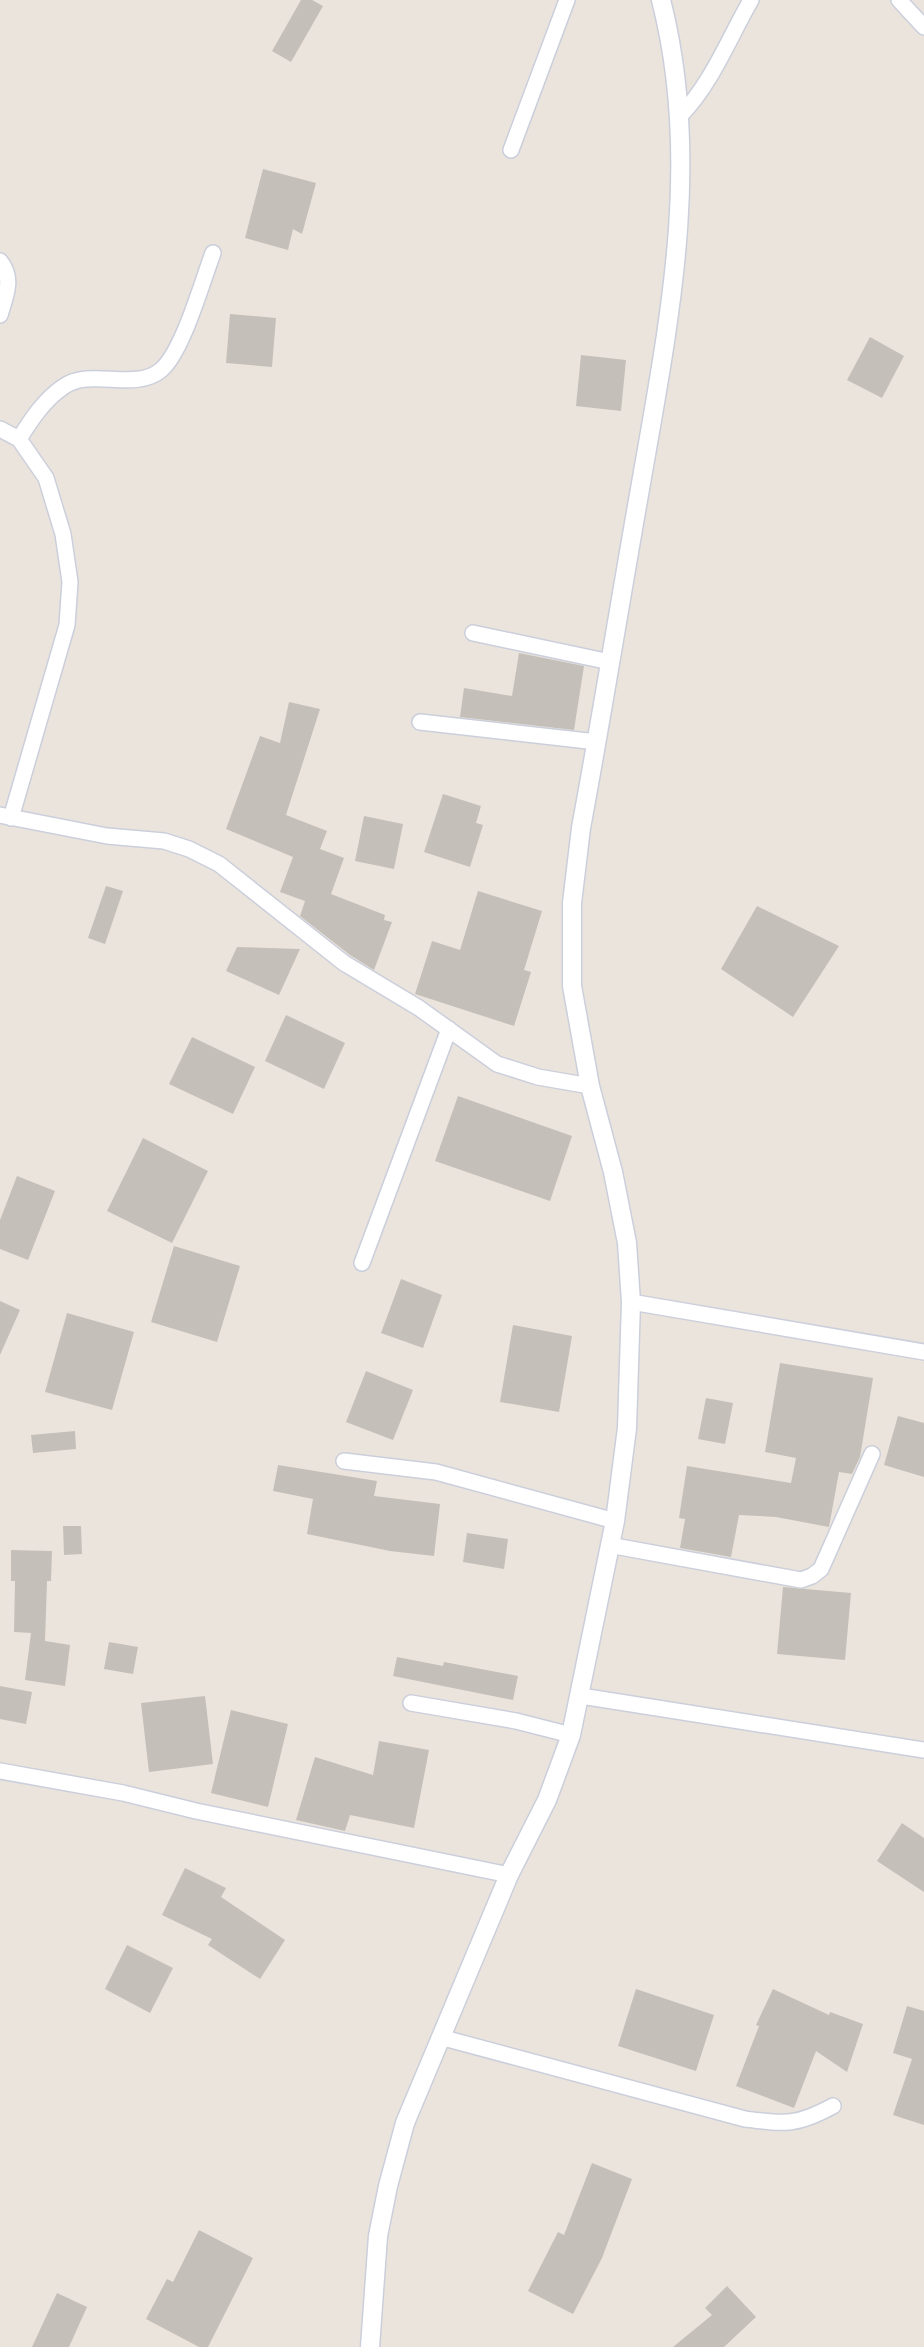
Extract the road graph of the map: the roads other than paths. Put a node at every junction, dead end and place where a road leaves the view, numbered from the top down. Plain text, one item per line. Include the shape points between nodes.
1 (567, 0) edge
2 (661, 0) edge
3 (751, 0) edge
4 (899, 0) edge
5 (924, 27) edge
6 (680, 116) junction
7 (511, 150) dead end
8 (213, 253) dead end
9 (0, 261) edge
10 (0, 315) edge
11 (0, 429) edge
12 (19, 439) junction
13 (473, 633) dead end
14 (610, 662) junction
15 (420, 722) dead end
16 (597, 742) junction
17 (5, 817) edge
18 (448, 1029) junction
19 (590, 1086) junction
20 (362, 1263) dead end
21 (631, 1302) junction
22 (924, 1352) edge
23 (872, 1454) dead end
24 (344, 1461) dead end
25 (615, 1521) junction
26 (609, 1545) junction
27 (581, 1696) junction
28 (411, 1703) dead end
29 (571, 1735) junction
30 (924, 1750) edge
31 (0, 1771) edge
32 (509, 1875) junction
33 (440, 2037) junction
34 (832, 2106) dead end
35 (370, 2347) edge

1 - 7 street
2 - 6 street
3 - 6 street via 714,71
4 - 5 street
6 - 14 street via 682,169 676,264
8 - 12 street via 175,351 160,371 140,378 79,380 64,386 39,409
9 - 10 street via 8,271 8,288
11 - 12 street
12 - 17 street via 46,478 63,534 70,582 67,625
13 - 14 street
14 - 16 street
15 - 16 street
16 - 19 street via 572,903 572,986
17 - 18 street via 108,836 164,841 189,849 219,864 344,963
18 - 19 street via 497,1064 538,1077
18 - 20 street
19 - 21 street via 627,1243
21 - 22 street
21 - 25 street via 627,1428
23 - 26 street via 821,1569 801,1580
24 - 25 street via 436,1472
25 - 26 street
26 - 27 street
27 - 29 street
27 - 30 street
28 - 29 street
29 - 32 street via 548,1800
31 - 32 street via 123,1792 196,1811
32 - 33 street
33 - 34 street via 745,2119 787,2124
33 - 35 street via 405,2123 388,2186 378,2236

